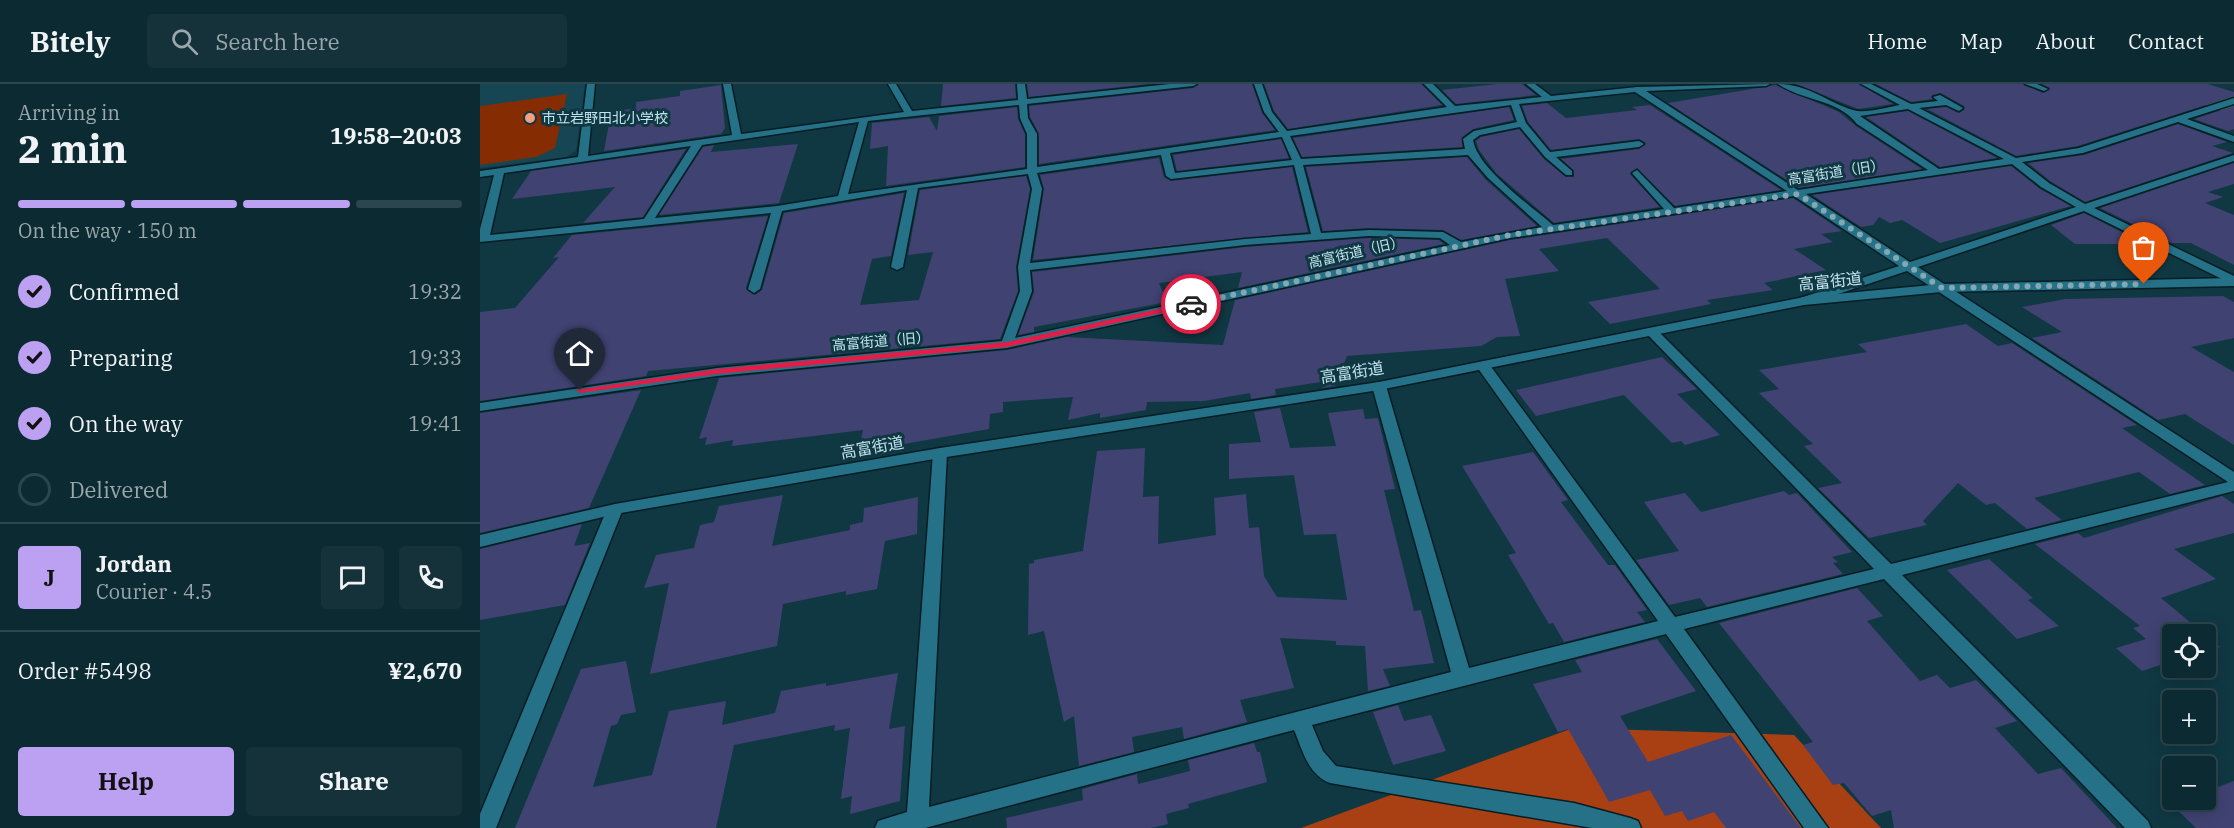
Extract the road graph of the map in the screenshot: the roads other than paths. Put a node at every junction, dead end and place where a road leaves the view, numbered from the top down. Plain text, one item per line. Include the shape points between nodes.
1 (591, 84) edge
2 (727, 84) edge
3 (892, 84) edge
4 (1021, 84) edge
5 (1193, 84) edge
6 (1258, 84) edge
7 (1428, 84) edge
8 (1530, 84) edge
9 (1766, 84) edge
10 (1782, 84) edge
11 (1865, 84) edge
12 (2029, 84) edge
13 (1158, 86) edge
14 (1633, 86) edge
15 (1720, 86) edge
16 (2044, 89) dead end
17 (1934, 95) dead end
18 (1549, 98) junction
19 (1022, 102) junction
20 (1514, 102) junction
21 (1946, 102) junction
22 (2228, 103) edge
23 (1906, 106) junction
24 (1959, 108) dead end
25 (1453, 109) junction
26 (909, 114) junction
27 (1854, 114) junction
28 (864, 119) junction
29 (2181, 120) junction
30 (1522, 124) junction
31 (1285, 134) junction
32 (737, 137) junction
33 (2234, 140) edge
34 (699, 142) junction
35 (1639, 144) dead end
36 (1166, 152) junction
37 (1470, 152) junction
38 (1548, 154) junction
39 (583, 158) junction
40 (2234, 158) edge
41 (2013, 160) junction
42 (1298, 162) junction
43 (500, 171) junction
44 (1032, 171) junction
45 (1937, 172) junction
46 (1569, 173) dead end
47 (1637, 173) dead end
48 (480, 174) edge
49 (913, 186) junction
50 (1798, 194) junction
51 (842, 198) junction
52 (2083, 207) junction
53 (777, 209) junction
54 (1671, 211) junction
55 (648, 221) junction
56 (1551, 229) junction
57 (1317, 237) junction
58 (481, 239) edge
59 (1458, 245) junction
60 (1910, 265) junction
61 (897, 267) dead end
62 (1024, 267) junction
63 (2234, 281) edge
64 (1942, 288) junction
65 (754, 289) dead end
66 (1804, 301) junction
67 (1652, 332) junction
68 (1007, 344) junction
69 (1484, 367) junction
70 (1379, 386) junction
71 (480, 406) edge
72 (940, 453) junction
73 (2234, 479) edge
74 (2234, 486) edge
75 (615, 509) junction
76 (480, 541) edge
77 (1887, 570) junction
78 (1670, 624) junction
79 (1462, 677) junction
80 (1301, 721) junction
81 (916, 820) junction
82 (485, 828) edge
83 (886, 828) edge
84 (1630, 828) edge
85 (1817, 828) edge
86 (2140, 828) edge

1 - 39 street
2 - 32 street
3 - 26 street
4 - 19 street
5 - 13 street
6 - 31 street via 1268,112
7 - 25 street
8 - 18 street
9 - 15 street
10 - 27 street
11 - 23 street
12 - 16 street
13 - 19 street
14 - 15 street
14 - 18 street
14 - 50 street
17 - 21 street
18 - 20 street
19 - 26 street
19 - 44 street via 1032,134
20 - 25 street
20 - 30 street
21 - 23 street
21 - 24 street
22 - 29 street, 高富街道（旧）
23 - 27 street
23 - 41 street
25 - 31 street
26 - 28 street
27 - 45 street via 1860,122
28 - 32 street
28 - 51 street
29 - 33 street
29 - 41 street, 高富街道（旧） via 2080,151
30 - 37 street via 1478,133 1468,139
30 - 38 street
31 - 36 street
31 - 42 street
32 - 34 street
34 - 39 street
34 - 55 street
35 - 38 street
36 - 42 street via 1171,176
36 - 44 street
37 - 42 street
37 - 56 street
38 - 46 street
39 - 43 street
40 - 52 street
41 - 45 street, 高富街道（旧）
41 - 52 street
42 - 57 street
43 - 48 street
43 - 58 street
44 - 49 street
44 - 62 street via 1037,189
45 - 50 street, 高富街道（旧）
47 - 54 street
49 - 51 street
49 - 61 street
50 - 54 street, 高富街道（旧）
50 - 60 street
51 - 53 street
52 - 60 street
52 - 63 street
53 - 55 street
53 - 65 street
54 - 56 street, 高富街道（旧）
55 - 58 street
56 - 59 street, 高富街道（旧）
57 - 59 street via 1369,233 1443,235
57 - 62 street
59 - 68 street, 高富街道（旧）
60 - 64 street
60 - 66 street
62 - 68 street via 1026,291
63 - 64 street, 高富街道
64 - 66 street, 高富街道
64 - 73 street
66 - 67 street, 高富街道
67 - 69 street, 高富街道
67 - 77 street
68 - 71 street, 高富街道（旧） via 717,372
69 - 70 street, 高富街道
69 - 78 street
70 - 72 street, 高富街道
70 - 79 street
72 - 75 street, 高富街道
72 - 81 street
74 - 77 street
75 - 76 street, 高富街道
75 - 82 street
77 - 78 street
77 - 86 street
78 - 79 street
78 - 85 street
79 - 80 street
80 - 81 street
80 - 84 street via 1315,757 1330,774 1574,813
81 - 83 street

